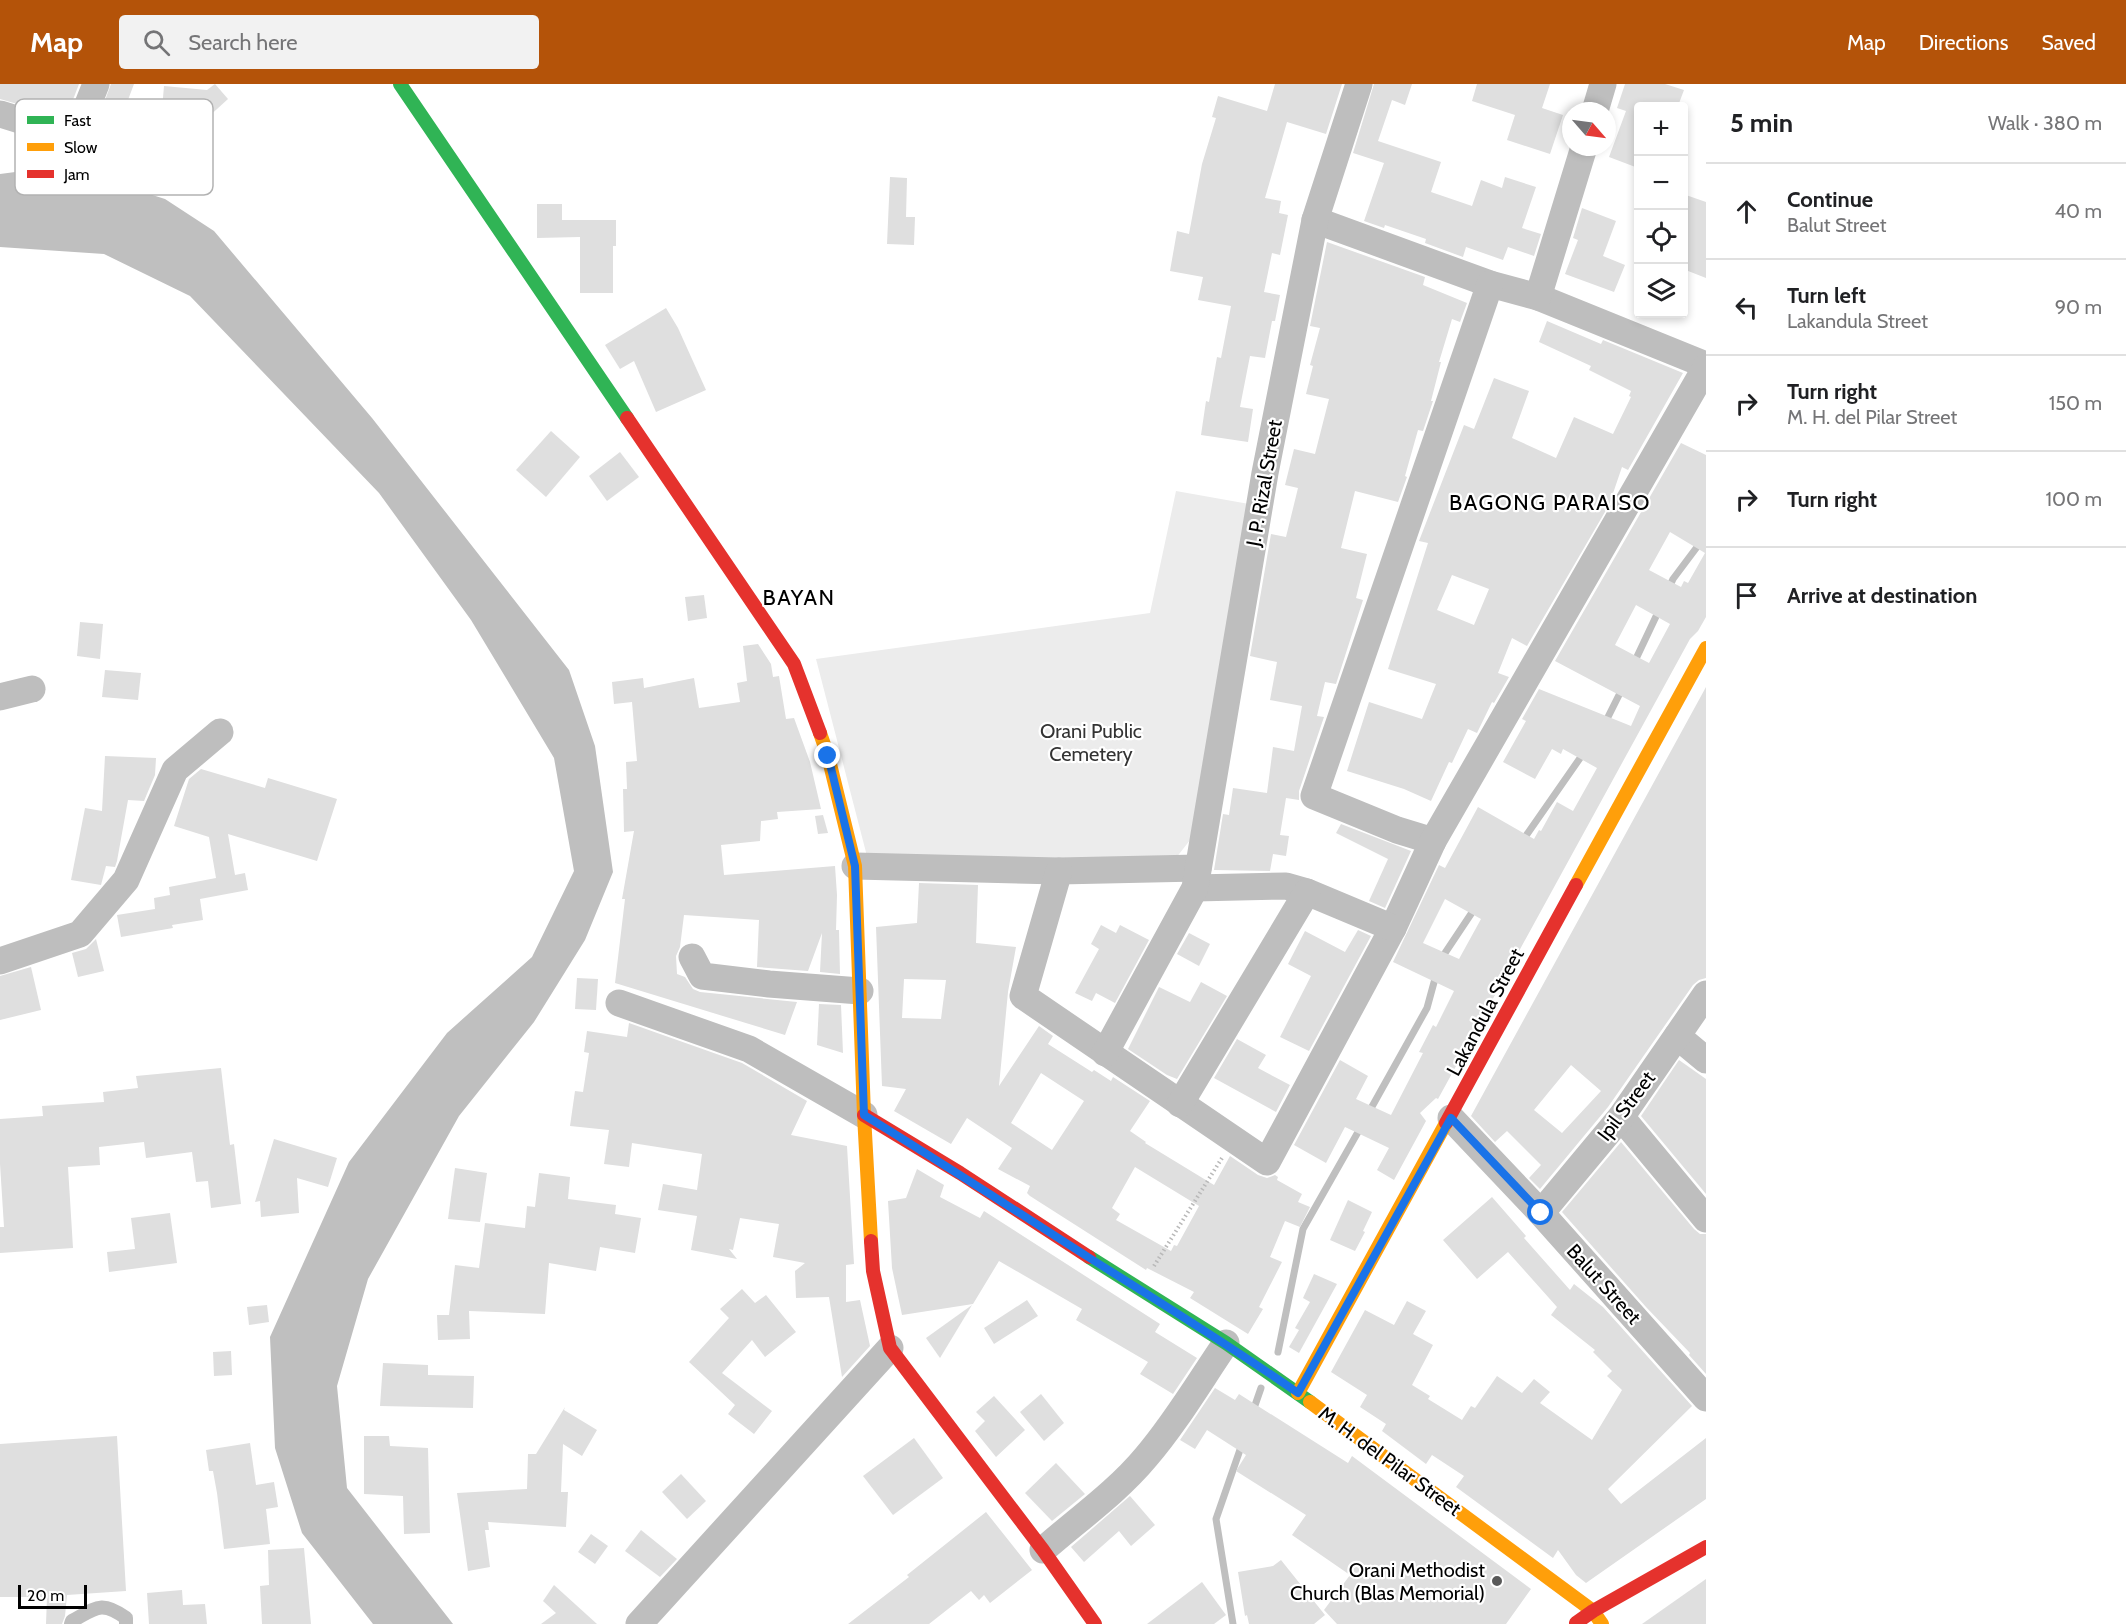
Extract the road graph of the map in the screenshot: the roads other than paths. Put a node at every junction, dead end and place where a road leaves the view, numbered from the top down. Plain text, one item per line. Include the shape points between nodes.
1 (96, 84) edge
2 (400, 84) edge
3 (1359, 84) edge
4 (1604, 84) edge
5 (90, 99) edge
6 (1598, 102) edge
7 (0, 114) edge
8 (15, 119) edge
9 (1581, 156) edge
10 (1315, 220) junction
11 (1490, 284) junction
12 (1538, 297) junction
13 (1706, 366) edge
14 (1706, 648) edge
15 (32, 689) dead end
16 (0, 698) edge
17 (220, 732) dead end
18 (1433, 841) junction
19 (855, 866) junction
20 (1059, 871) junction
21 (1196, 878) junction
22 (1307, 892) junction
23 (1393, 928) junction
24 (692, 957) dead end
25 (0, 962) edge
26 (860, 991) junction
27 (1706, 994) edge
28 (619, 1004) dead end
29 (1677, 1036) junction
30 (1105, 1053) junction
31 (1706, 1060) edge
32 (1180, 1104) junction
33 (864, 1115) junction
34 (1621, 1117) junction
35 (1451, 1118) junction
36 (1541, 1213) junction
37 (1706, 1219) edge
38 (1226, 1343) junction
39 (890, 1348) junction
40 (1298, 1393) junction
41 (1706, 1398) edge
42 (1706, 1547) edge
43 (1043, 1550) junction
44 (1593, 1611) junction
45 (71, 1624) edge
46 (126, 1624) edge
47 (639, 1624) edge
48 (1095, 1624) edge
49 (1575, 1624) edge
50 (1602, 1624) edge

1 - 5 street
2 - 19 street via 794,664 828,756
3 - 10 street, J. P. Rizal Street
4 - 6 street
7 - 8 street
9 - 12 street
10 - 11 street
10 - 21 street, J. P. Rizal Street via 1265,473
11 - 12 street
11 - 18 street via 1314,796
12 - 13 street
13 - 18 street
14 - 35 street, Lakandula Street
15 - 16 street
17 - 25 street via 175,770 126,880 80,934
18 - 23 street
19 - 20 street
19 - 26 street
20 - 21 street
20 - 30 street via 1023,996
21 - 22 street via 1286,886
21 - 30 street, J. P. Rizal Street
22 - 23 street
22 - 32 street
23 - 32 street via 1267,1162
24 - 26 street via 702,976
26 - 33 street
27 - 29 street, Ipil Street
28 - 33 street, M. H. del Pilar Street via 749,1049
29 - 31 street
29 - 34 street, Ipil Street
30 - 32 street
33 - 38 street, M. H. del Pilar Street
33 - 39 street via 873,1271
34 - 36 street, Ipil Street
34 - 37 street
35 - 36 street, Balut Street
35 - 40 street, Lakandula Street
36 - 41 street, Balut Street
38 - 40 street, M. H. del Pilar Street
38 - 43 street via 1146,1458
39 - 43 street
39 - 47 street
40 - 44 street, M. H. del Pilar Street
42 - 44 street
43 - 48 street
44 - 49 street
44 - 50 street, M. H. del Pilar Street
45 - 46 lane via 98,1608 111,1607 126,1618

